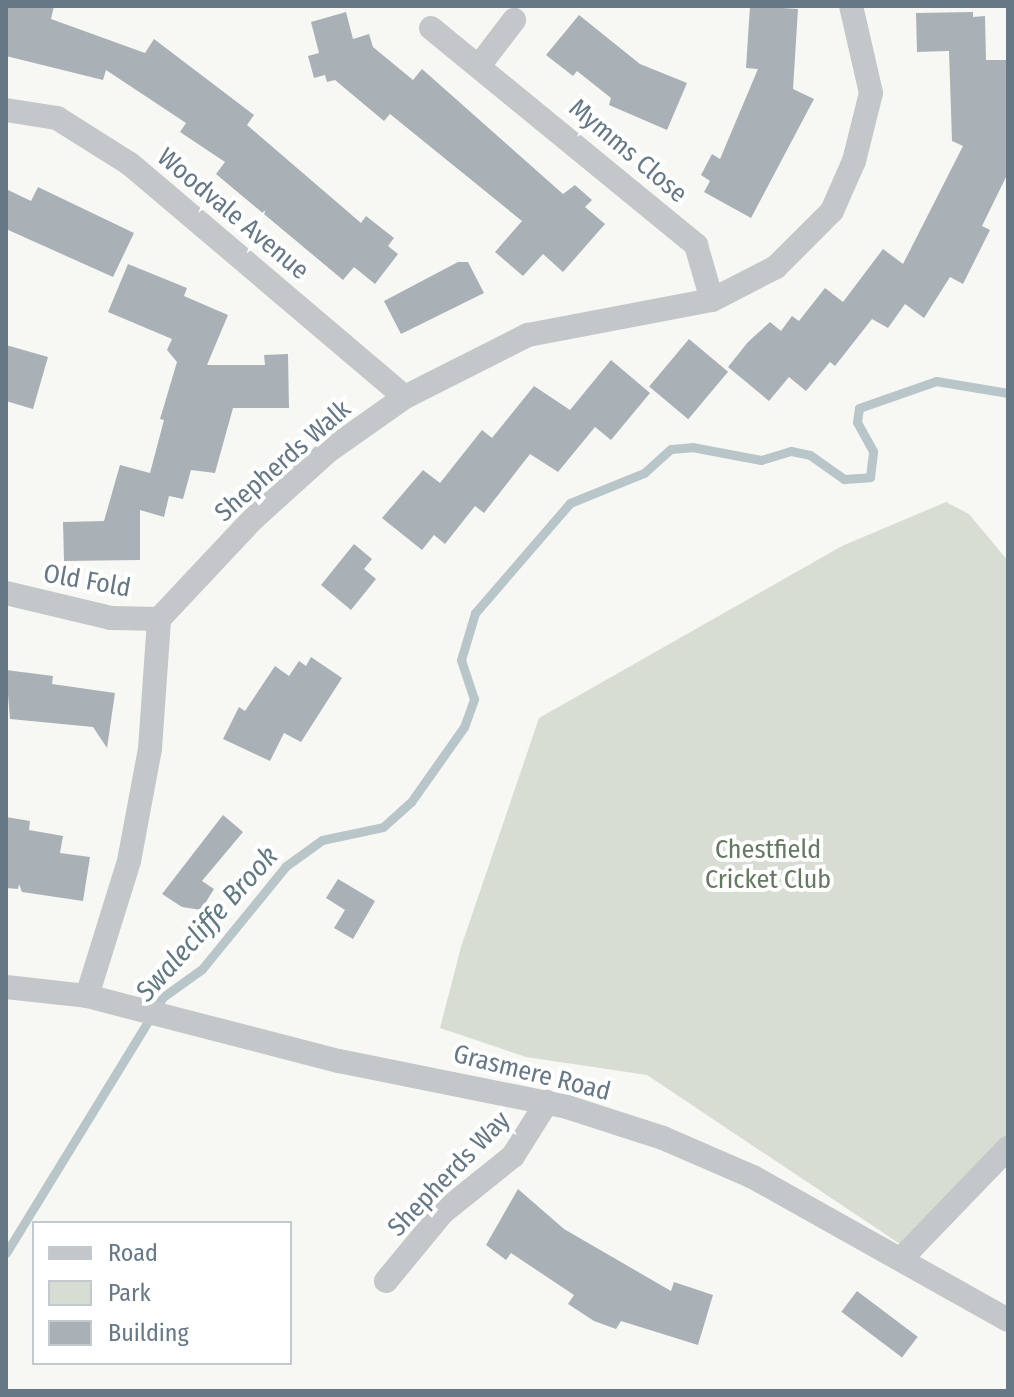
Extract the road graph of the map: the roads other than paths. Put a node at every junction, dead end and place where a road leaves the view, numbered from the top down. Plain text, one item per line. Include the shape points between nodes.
1 (851, 6) edge
2 (514, 20) dead end
3 (431, 28) dead end
4 (479, 66) junction
5 (6, 110) edge
6 (712, 300) junction
7 (405, 397) junction
8 (6, 593) edge
9 (159, 619) junction
10 (6, 987) edge
11 (87, 996) junction
12 (547, 1102) junction
13 (1008, 1148) edge
14 (901, 1259) junction
15 (386, 1281) dead end
16 (1008, 1320) edge

1 - 6 street, Shepherds Walk via 871,93 854,161 832,211 776,267
2 - 4 street
3 - 4 street, Mymms Close
4 - 6 street, Mymms Close via 696,245
5 - 7 street, Woodvale Avenue via 57,118 130,164
6 - 7 street, Shepherds Walk via 528,335
7 - 9 street, Shepherds Walk via 327,452 254,518
8 - 9 street, Old Fold via 111,618
9 - 11 street via 150,749 129,861
10 - 11 street, Grasmere Road
11 - 12 street, Grasmere Road via 174,1022
12 - 14 street, Grasmere Road via 663,1138 753,1177
12 - 15 street, Shepherds Way via 513,1156 442,1213
13 - 14 street
14 - 16 street, Grasmere Road

